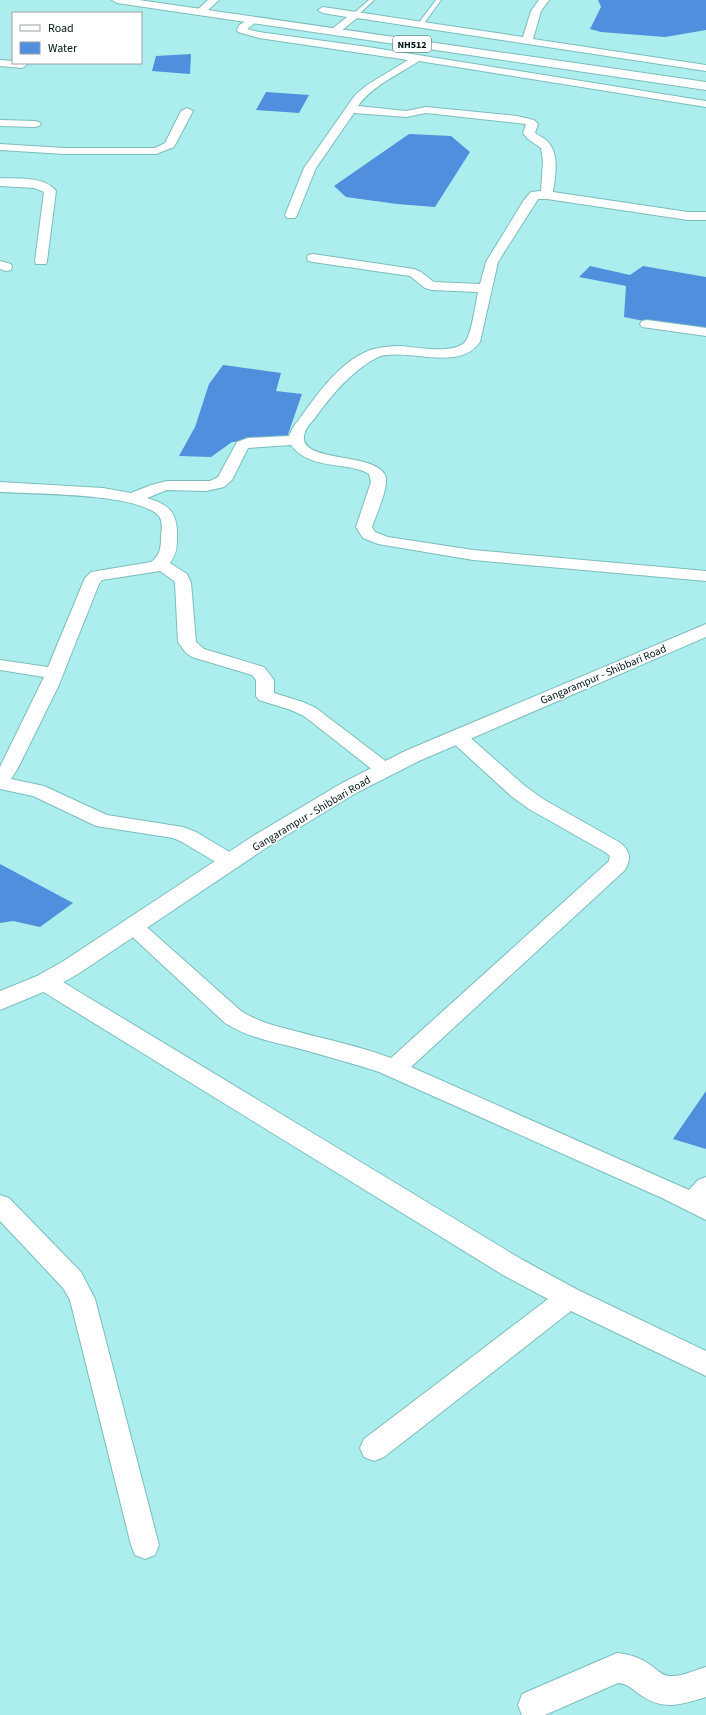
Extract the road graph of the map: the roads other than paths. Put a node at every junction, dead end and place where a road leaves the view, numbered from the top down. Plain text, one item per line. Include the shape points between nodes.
1 (117, 0) edge
2 (145, 0) edge
3 (214, 0) edge
4 (372, 0) edge
5 (439, 0) edge
6 (544, 0) edge
7 (203, 9) junction
8 (323, 10) dead end
9 (356, 15) junction
10 (254, 20) junction
11 (420, 25) junction
12 (337, 28) junction
13 (527, 41) junction
14 (416, 59) junction
15 (0, 63) edge
16 (22, 65) dead end
17 (706, 68) edge
18 (706, 83) edge
19 (706, 86) edge
20 (706, 104) edge
21 (351, 109) junction
22 (187, 112) dead end
23 (0, 123) edge
24 (35, 124) dead end
25 (0, 147) edge
26 (0, 182) edge
27 (547, 194) junction
28 (291, 215) dead end
29 (706, 216) edge
30 (313, 258) dead end
31 (42, 261) dead end
32 (485, 288) junction
33 (647, 324) dead end
34 (706, 332) edge
35 (296, 440) junction
36 (0, 488) edge
37 (131, 499) junction
38 (161, 564) junction
39 (706, 576) edge
40 (706, 630) edge
41 (0, 665) edge
42 (55, 673) junction
43 (458, 737) junction
44 (386, 770) junction
45 (0, 780) edge
46 (0, 783) edge
47 (231, 862) junction
48 (133, 926) junction
49 (45, 982) junction
50 (0, 1001) edge
51 (394, 1069) junction
52 (701, 1200) edge
53 (0, 1205) edge
54 (569, 1298) junction
55 (706, 1364) edge
56 (374, 1448) dead end
57 (145, 1545) dead end
58 (706, 1682) edge
59 (533, 1705) dead end

1 - 10 main road, NH512
2 - 7 main road, NH512
3 - 7 street
4 - 9 lane
5 - 11 lane
6 - 13 street via 536,10
7 - 12 main road, NH512
8 - 9 street
9 - 11 street
9 - 12 street
10 - 14 street via 242,30 259,35
10 - 19 main road, NH512
11 - 13 street
12 - 18 main road, NH512
13 - 17 street
14 - 20 street
14 - 21 street via 364,92
15 - 16 street
21 - 27 street via 406,114 426,110 530,122 530,136 548,149
21 - 28 street via 310,168
22 - 25 street via 170,145 156,151 65,151
23 - 24 street
26 - 31 street via 48,187 50,191
27 - 29 street via 688,216
27 - 32 street via 535,195 530,200 492,262
30 - 32 street via 414,273 425,284 432,286
32 - 35 street via 473,342 469,347 446,353 378,352 340,377 297,432
33 - 34 street
35 - 37 street via 242,445 224,480 219,484 172,485
35 - 39 street via 303,452 312,456 373,469 378,475 379,482 364,527 369,535 384,541 473,555
36 - 37 street via 103,493
37 - 38 street via 159,508 166,515 169,522 168,552
38 - 42 street via 153,568 97,576 91,582
38 - 44 street via 181,578 187,642 192,649 258,671 266,680 264,696 310,712
40 - 43 main road, Gangarampur - Shibbari Road
41 - 42 street
42 - 45 street via 9,768
43 - 44 main road, Gangarampur - Shibbari Road
43 - 51 street via 518,791 612,847 620,853 621,858 618,865
44 - 47 main road, Gangarampur - Shibbari Road via 349,788
46 - 47 street via 37,791 102,821 176,832
47 - 48 main road, Gangarampur - Shibbari Road
48 - 49 main road, Gangarampur - Shibbari Road
48 - 51 street via 233,1017 244,1024 346,1052
49 - 50 main road, Gangarampur - Shibbari Road
49 - 54 street via 505,1262
51 - 52 street via 670,1191
53 - 57 street via 72,1280 82,1299
54 - 55 street
54 - 56 street
58 - 59 street via 671,1691 663,1690 656,1688 628,1667 618,1668

